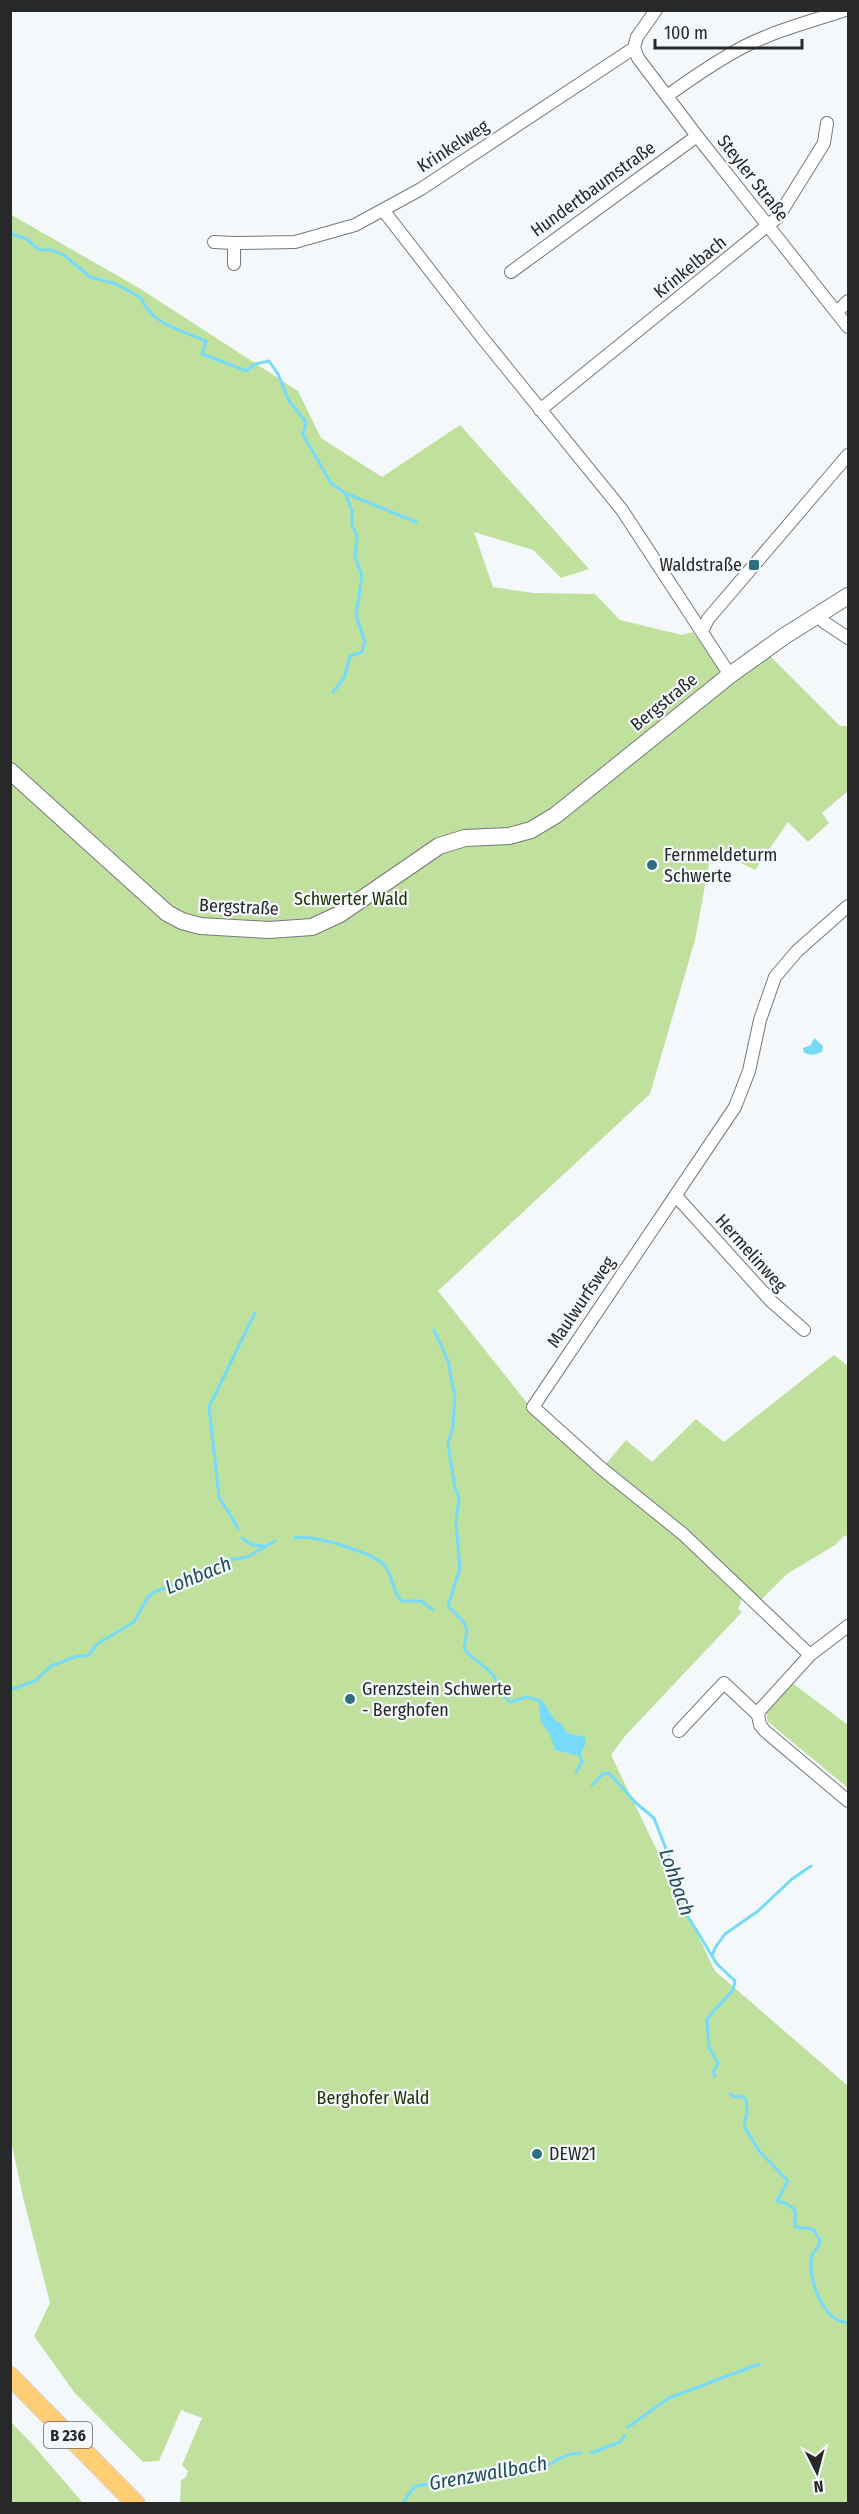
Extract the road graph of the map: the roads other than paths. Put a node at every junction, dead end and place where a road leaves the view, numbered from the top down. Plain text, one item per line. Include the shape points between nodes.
1 (656, 10) edge
2 (845, 10) edge
3 (634, 48) junction
4 (667, 96) junction
5 (828, 123) dead end
6 (697, 136) junction
7 (383, 210) junction
8 (769, 226) junction
9 (214, 242) dead end
10 (234, 243) junction
11 (234, 264) dead end
12 (511, 272) dead end
13 (849, 301) edge
14 (837, 312) junction
15 (849, 327) edge
16 (540, 410) junction
17 (849, 455) edge
18 (849, 596) edge
19 (819, 614) junction
20 (702, 631) junction
21 (849, 638) edge
22 (730, 675) junction
23 (10, 771) edge
24 (849, 906) edge
25 (676, 1196) junction
26 (804, 1330) dead end
27 (849, 1626) edge
28 (810, 1655) junction
29 (758, 1715) junction
30 (679, 1731) dead end
31 (849, 1801) edge
32 (10, 2376) edge
33 (136, 2504) edge

1 - 3 street, Krinkelweg
2 - 4 street via 746,45
3 - 4 street, Steyler Straße
3 - 7 street, Krinkelweg
4 - 6 street, Steyler Straße
5 - 8 street, Krinkelbach via 824,143
6 - 8 street, Steyler Straße
6 - 12 street, Hundertbaumstraße
7 - 10 street, Krinkelweg via 355,225 296,241
7 - 16 street
8 - 14 street, Steyler Straße
8 - 16 street, Krinkelbach
9 - 10 street, Krinkelweg
10 - 11 street
13 - 14 street
14 - 15 street, Steyler Straße
16 - 20 street via 622,510
17 - 20 street via 708,619
18 - 19 main road, Bergstraße
19 - 21 street via 824,622
19 - 22 main road, Bergstraße
20 - 22 street
22 - 23 main road, Bergstraße via 543,823 521,834 465,838 439,846 340,914 301,929 200,926 167,913
24 - 25 street, Maulwurfsweg via 797,951 775,977 741,1094
25 - 26 street, Hermelinweg via 779,1310
25 - 28 street, Maulwurfsweg via 533,1407 683,1534
27 - 28 street
28 - 29 street
29 - 30 street via 724,1683
29 - 31 street via 765,1731
32 - 33 main road, B 236

